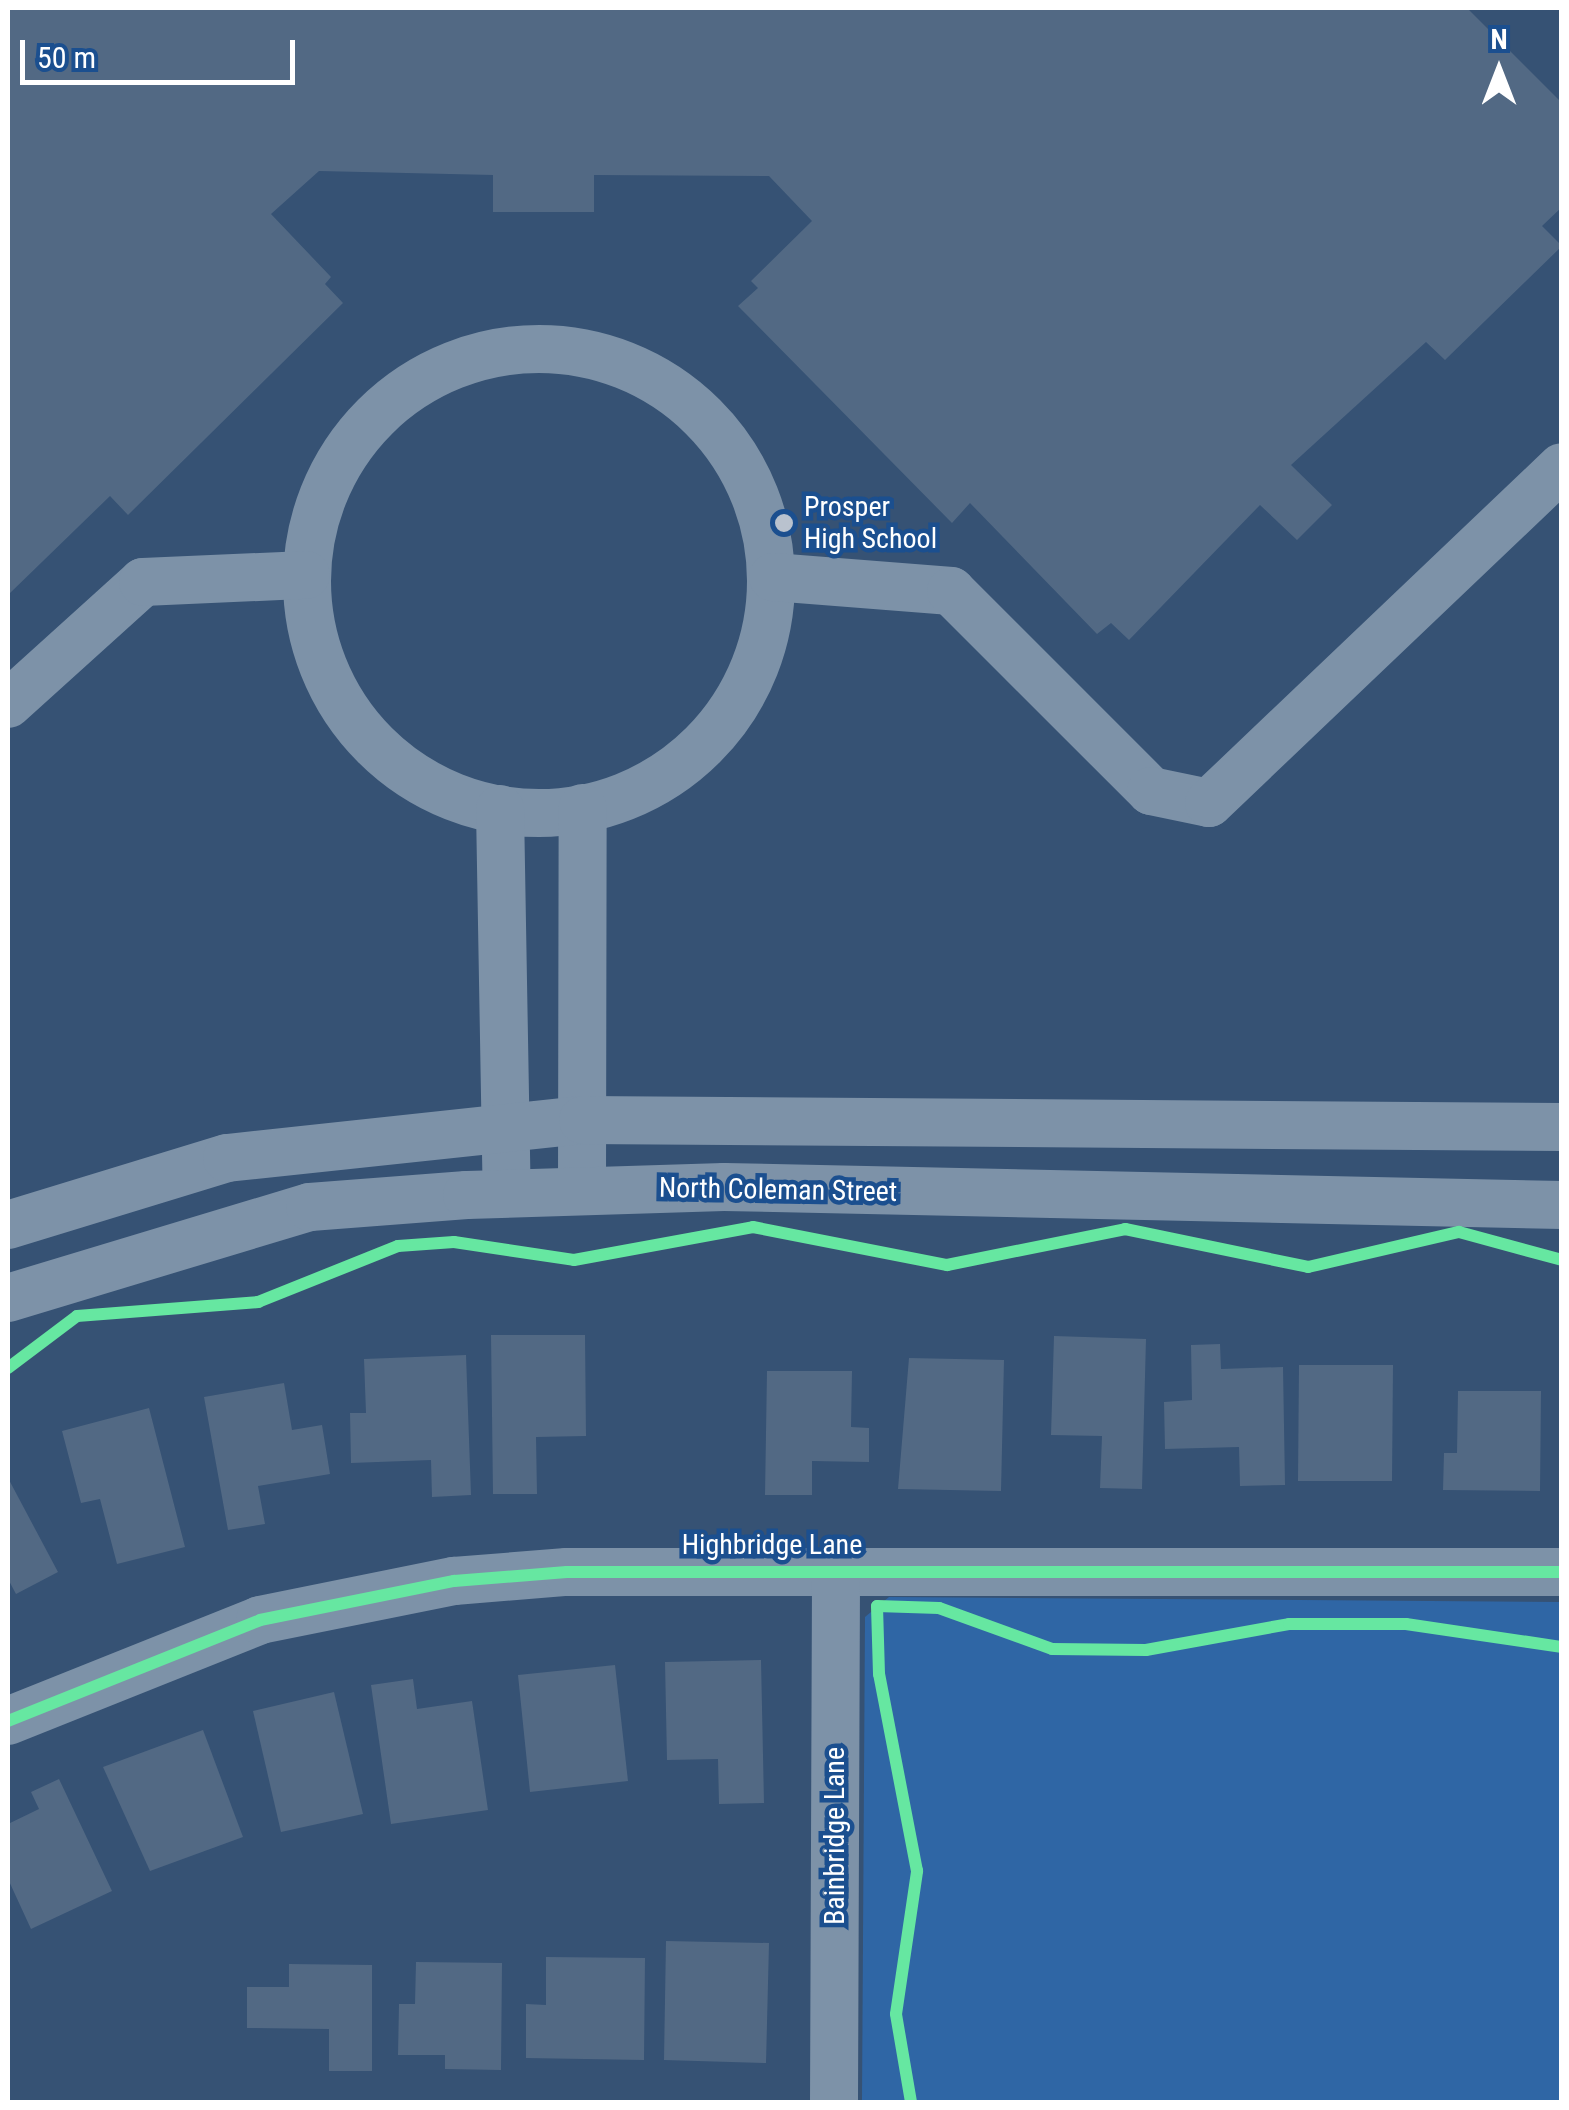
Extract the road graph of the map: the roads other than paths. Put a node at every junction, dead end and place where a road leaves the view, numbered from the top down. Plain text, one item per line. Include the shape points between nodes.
1 (1562, 466) edge
2 (306, 575) junction
3 (773, 577) junction
4 (8, 704) edge
5 (583, 808) junction
6 (500, 809) junction
7 (583, 1120) junction
8 (503, 1125) junction
9 (1562, 1128) edge
10 (582, 1190) junction
11 (507, 1193) junction
12 (1562, 1205) edge
13 (8, 1225) edge
14 (8, 1298) edge
15 (836, 1570) junction
16 (1562, 1572) edge
17 (8, 1720) edge
18 (834, 2102) edge

1 - 3 street via 1209,804 1151,791 951,592
2 - 3 street via 330,477 384,408 471,359 543,350 611,360 696,410 750,481
2 - 4 street via 143,582
2 - 6 street via 317,651 357,725 420,780
3 - 5 street via 760,653 722,725 660,779
5 - 6 street
5 - 7 street
6 - 8 street
7 - 8 street
7 - 9 street
7 - 10 street
8 - 11 street
8 - 13 street via 228,1158
10 - 11 street, North Coleman Street
10 - 12 street, North Coleman Street
11 - 14 street, North Coleman Street via 310,1207
15 - 16 street, Highbridge Lane
15 - 17 street, Highbridge Lane via 567,1572 353,1597 157,1654
15 - 18 street, Bainbridge Lane

